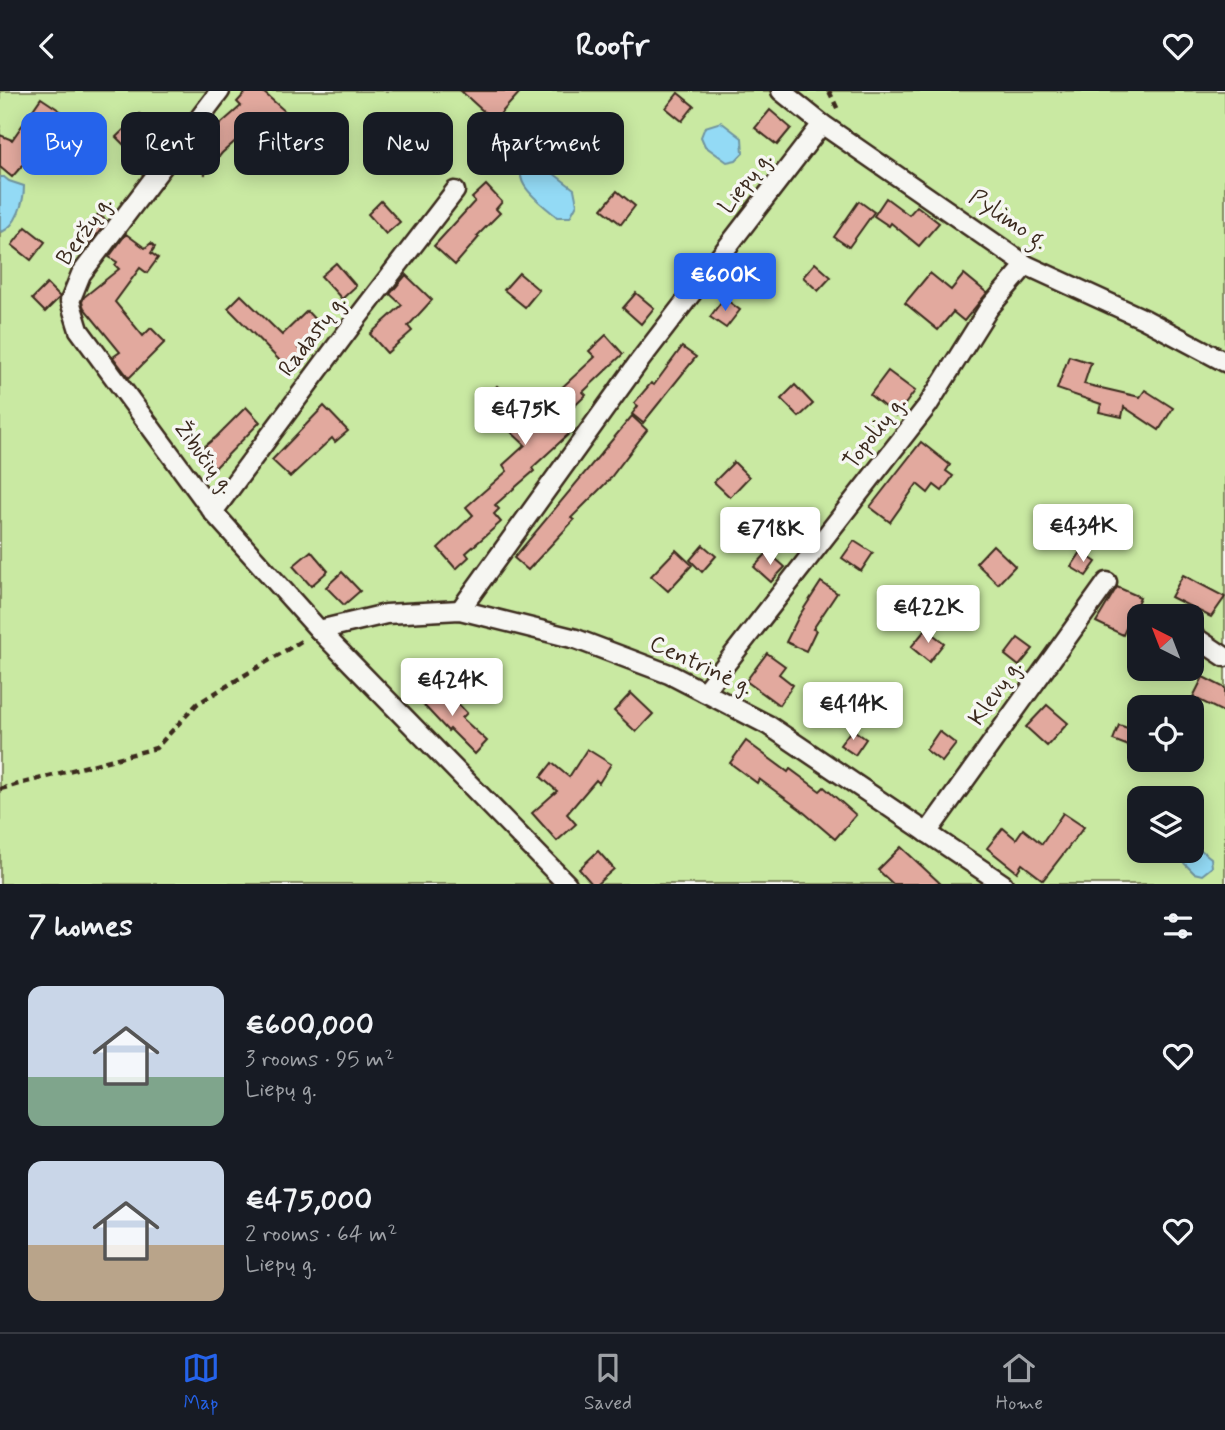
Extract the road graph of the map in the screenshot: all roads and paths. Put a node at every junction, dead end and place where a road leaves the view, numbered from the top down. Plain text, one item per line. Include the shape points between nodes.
1 (220, 91) edge
2 (781, 91) edge
3 (822, 124) junction
4 (455, 191) dead end
5 (1026, 265) junction
6 (70, 301) joint
7 (1225, 362) edge
8 (213, 512) junction
9 (1107, 582) dead end
10 (460, 610) junction
11 (319, 630) junction
12 (1204, 643) edge
13 (1225, 657) edge
14 (704, 692) junction
15 (0, 789) edge
16 (927, 834) junction
17 (567, 884) edge
18 (1003, 884) edge

1 - 6 street, Beržų g. via 82,274
2 - 3 street, Pylimo g.
3 - 5 street, Pylimo g.
3 - 10 street, Liepų g. via 638,363
4 - 8 street, Radastų g.
5 - 7 street, Pylimo g.
5 - 14 street, Topolių g. via 989,308 928,405
6 - 8 street, Žibučių g. via 79,330
8 - 11 street, Žibučių g.
9 - 16 street, Klevų g.
10 - 11 street via 386,614
10 - 14 street, Centrinė g. via 576,639
11 - 15 path via 197,704 156,748
11 - 17 street, Žibučių g.
12 - 13 street
14 - 16 street, Centrinė g. via 768,725
16 - 18 street, Centrinė g.

